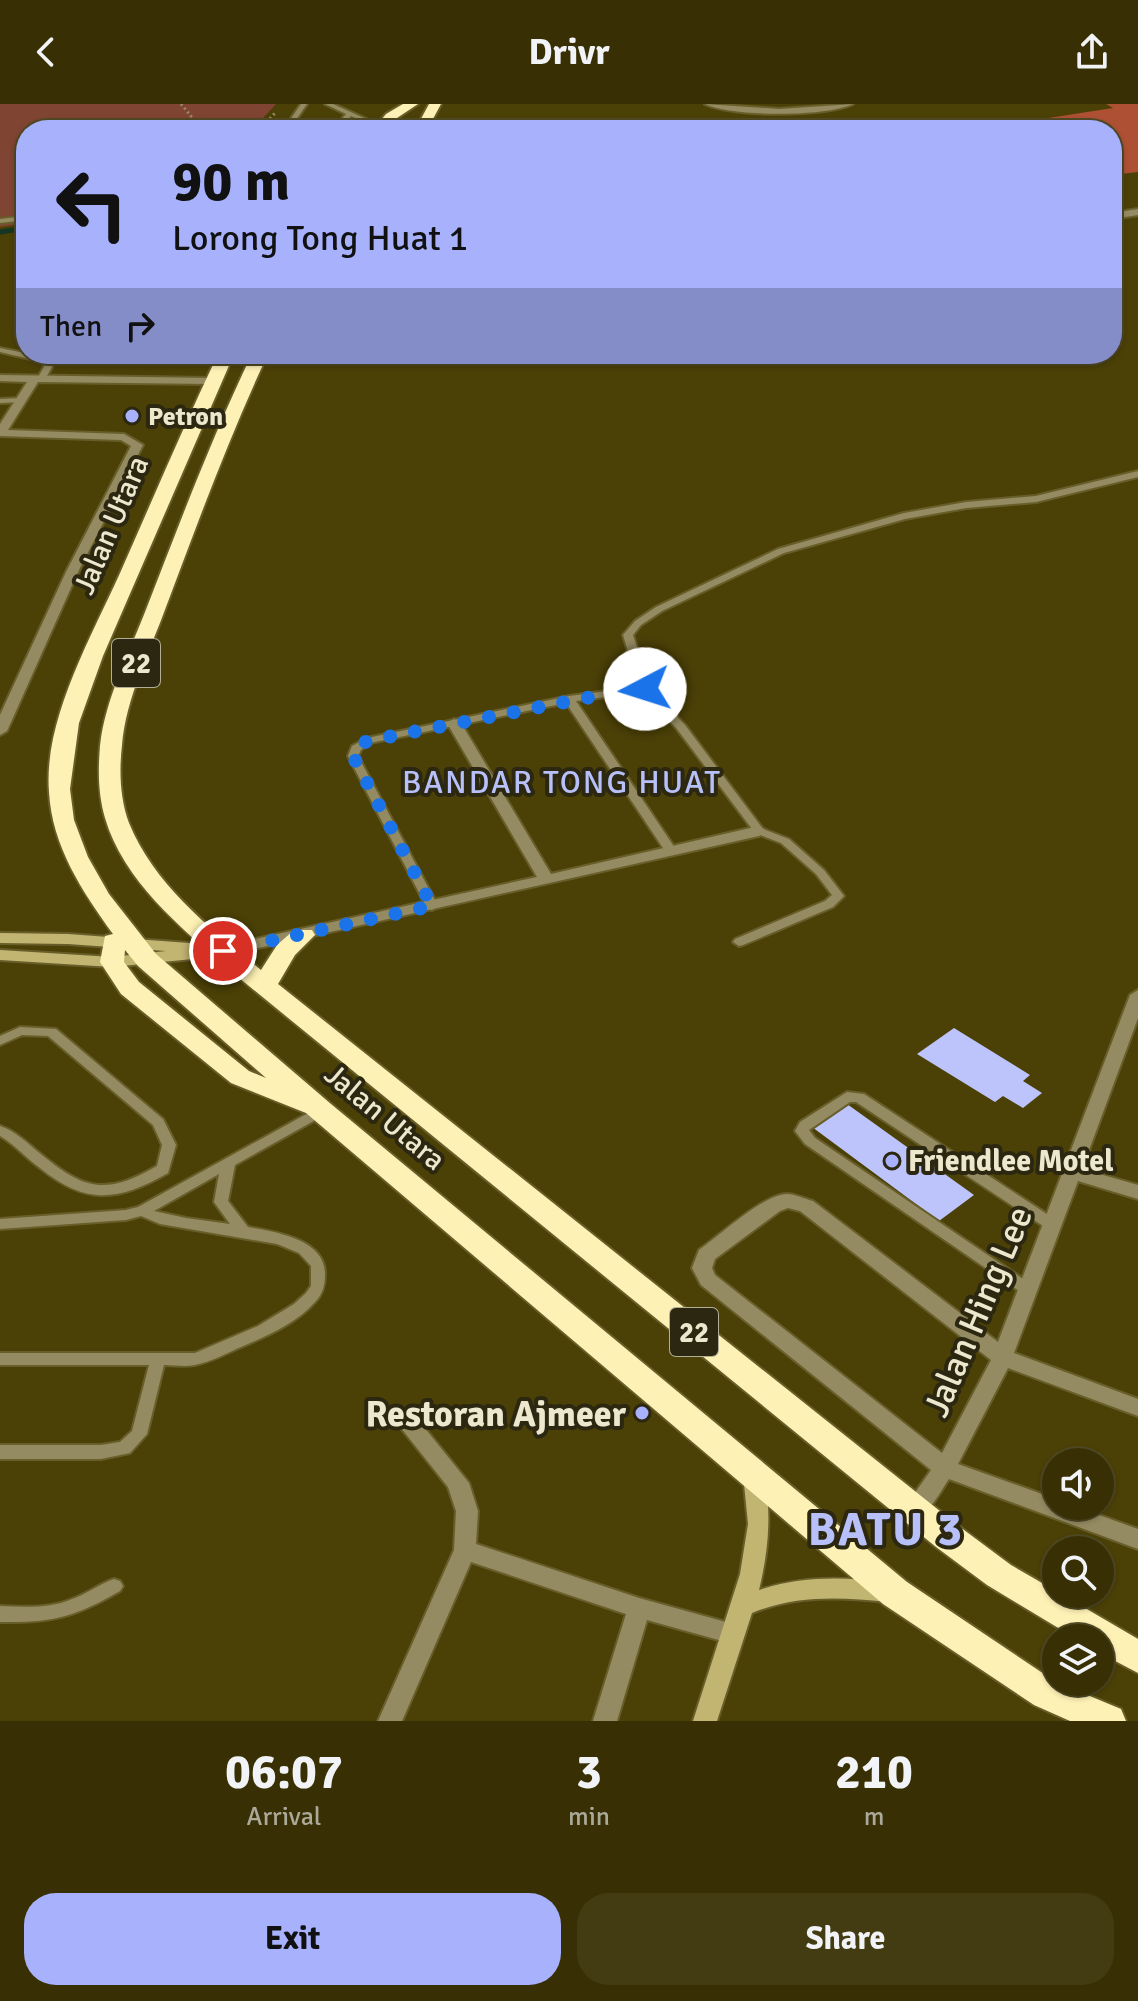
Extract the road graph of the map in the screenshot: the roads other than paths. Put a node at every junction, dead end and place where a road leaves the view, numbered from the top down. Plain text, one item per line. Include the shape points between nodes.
1 (328, 104) edge
2 (412, 104) edge
3 (709, 104) edge
4 (849, 104) edge
5 (352, 114) junction
6 (393, 115) junction
7 (346, 120) edge
8 (365, 120) edge
9 (390, 120) edge
10 (395, 120) edge
11 (47, 364) edge
12 (221, 364) edge
13 (256, 364) edge
14 (268, 364) edge
15 (0, 378) edge
16 (37, 379) junction
17 (213, 381) junction
18 (246, 387) junction
19 (20, 400) junction
20 (0, 401) edge
21 (0, 433) edge
22 (1138, 474) edge
23 (645, 689) junction
24 (569, 699) junction
25 (454, 723) junction
26 (0, 731) edge
27 (759, 831) junction
28 (671, 851) junction
29 (547, 880) junction
30 (432, 906) junction
31 (303, 935) junction
32 (0, 938) edge
33 (739, 942) dead end
34 (126, 951) junction
35 (223, 951) junction
36 (0, 955) edge
37 (264, 986) junction
38 (1138, 995) edge
39 (0, 1041) edge
40 (321, 1111) junction
41 (3, 1130) edge
42 (228, 1164) junction
43 (1071, 1172) junction
44 (1138, 1192) edge
45 (142, 1211) junction
46 (0, 1224) edge
47 (1051, 1224) junction
48 (242, 1229) junction
49 (1027, 1289) junction
50 (1002, 1357) junction
51 (0, 1359) edge
52 (158, 1359) junction
53 (1138, 1408) edge
54 (404, 1417) dead end
55 (0, 1452) edge
56 (945, 1468) junction
57 (754, 1473) junction
58 (914, 1510) junction
59 (1138, 1539) edge
60 (465, 1550) junction
61 (114, 1586) dead end
62 (895, 1593) junction
63 (639, 1608) junction
64 (740, 1608) junction
65 (0, 1614) edge
66 (733, 1634) junction
67 (1138, 1657) edge
68 (390, 1721) edge
69 (605, 1721) edge
70 (705, 1721) edge
71 (1108, 1721) edge

1 - 5 lane
2 - 6 highway
2 - 10 highway
3 - 4 street via 763,111
5 - 6 lane
5 - 7 lane
5 - 8 lane
6 - 9 highway
11 - 16 lane
12 - 17 highway, Jalan Utara / 22
13 - 18 highway, Jalan Utara / 22
14 - 18 highway
15 - 16 street
16 - 17 street
16 - 19 street
17 - 34 highway, Jalan Utara / 22 via 73,709 60,771 62,817 69,839
18 - 35 highway, Jalan Utara / 22 via 224,430 127,685 109,773 112,801 130,855 162,895
19 - 20 lane
19 - 21 street
21 - 26 street via 124,437 137,445
22 - 23 lane via 1036,499 904,516 781,551 638,623 628,635
23 - 24 lane
23 - 27 lane via 681,727
24 - 25 lane
24 - 28 lane
25 - 29 street
25 - 30 lane via 367,741 353,756
27 - 28 street
27 - 33 lane via 785,841 838,896
28 - 29 street
29 - 30 street
30 - 31 street
31 - 35 street
31 - 37 highway via 286,950
32 - 34 main road
34 - 35 main road
34 - 36 main road
34 - 40 highway, Jalan Utara via 130,988 240,1077
35 - 37 highway, Jalan Utara / 22
37 - 58 highway, Jalan Utara / 22
38 - 43 street, Jalan Hing Lee
39 - 41 lane via 20,1031 51,1032 158,1122 169,1145 163,1169 139,1185 110,1192 61,1179
40 - 42 lane
40 - 57 highway, Jalan Utara / 22
42 - 45 lane
42 - 48 lane via 221,1202
43 - 44 street
43 - 47 street, Jalan Hing Lee
45 - 46 lane
45 - 48 lane via 163,1222
47 - 49 street, Jalan Hing Lee
47 - 49 lane via 859,1097 847,1097 802,1131
48 - 52 lane via 314,1254 322,1274 316,1294 304,1306 222,1350 195,1359
49 - 50 street, Jalan Hing Lee
50 - 53 street
50 - 56 street, Jalan Hing Lee
50 - 56 street via 806,1206 787,1201 773,1206 706,1255 702,1268 708,1280
51 - 52 lane
52 - 55 lane via 139,1434 124,1448
54 - 60 street via 458,1483 467,1511
56 - 58 street, Jalan Hing Lee
56 - 59 street
57 - 62 highway, Jalan Utara / 22
57 - 64 main road via 759,1520
58 - 67 highway, Jalan Utara / 22 via 999,1575
60 - 63 street
60 - 68 street
61 - 65 lane via 75,1609 43,1616
62 - 64 main road via 804,1586
62 - 71 highway, Jalan Utara / 22 via 1047,1693
63 - 66 street
63 - 69 street
64 - 66 main road
66 - 70 main road

